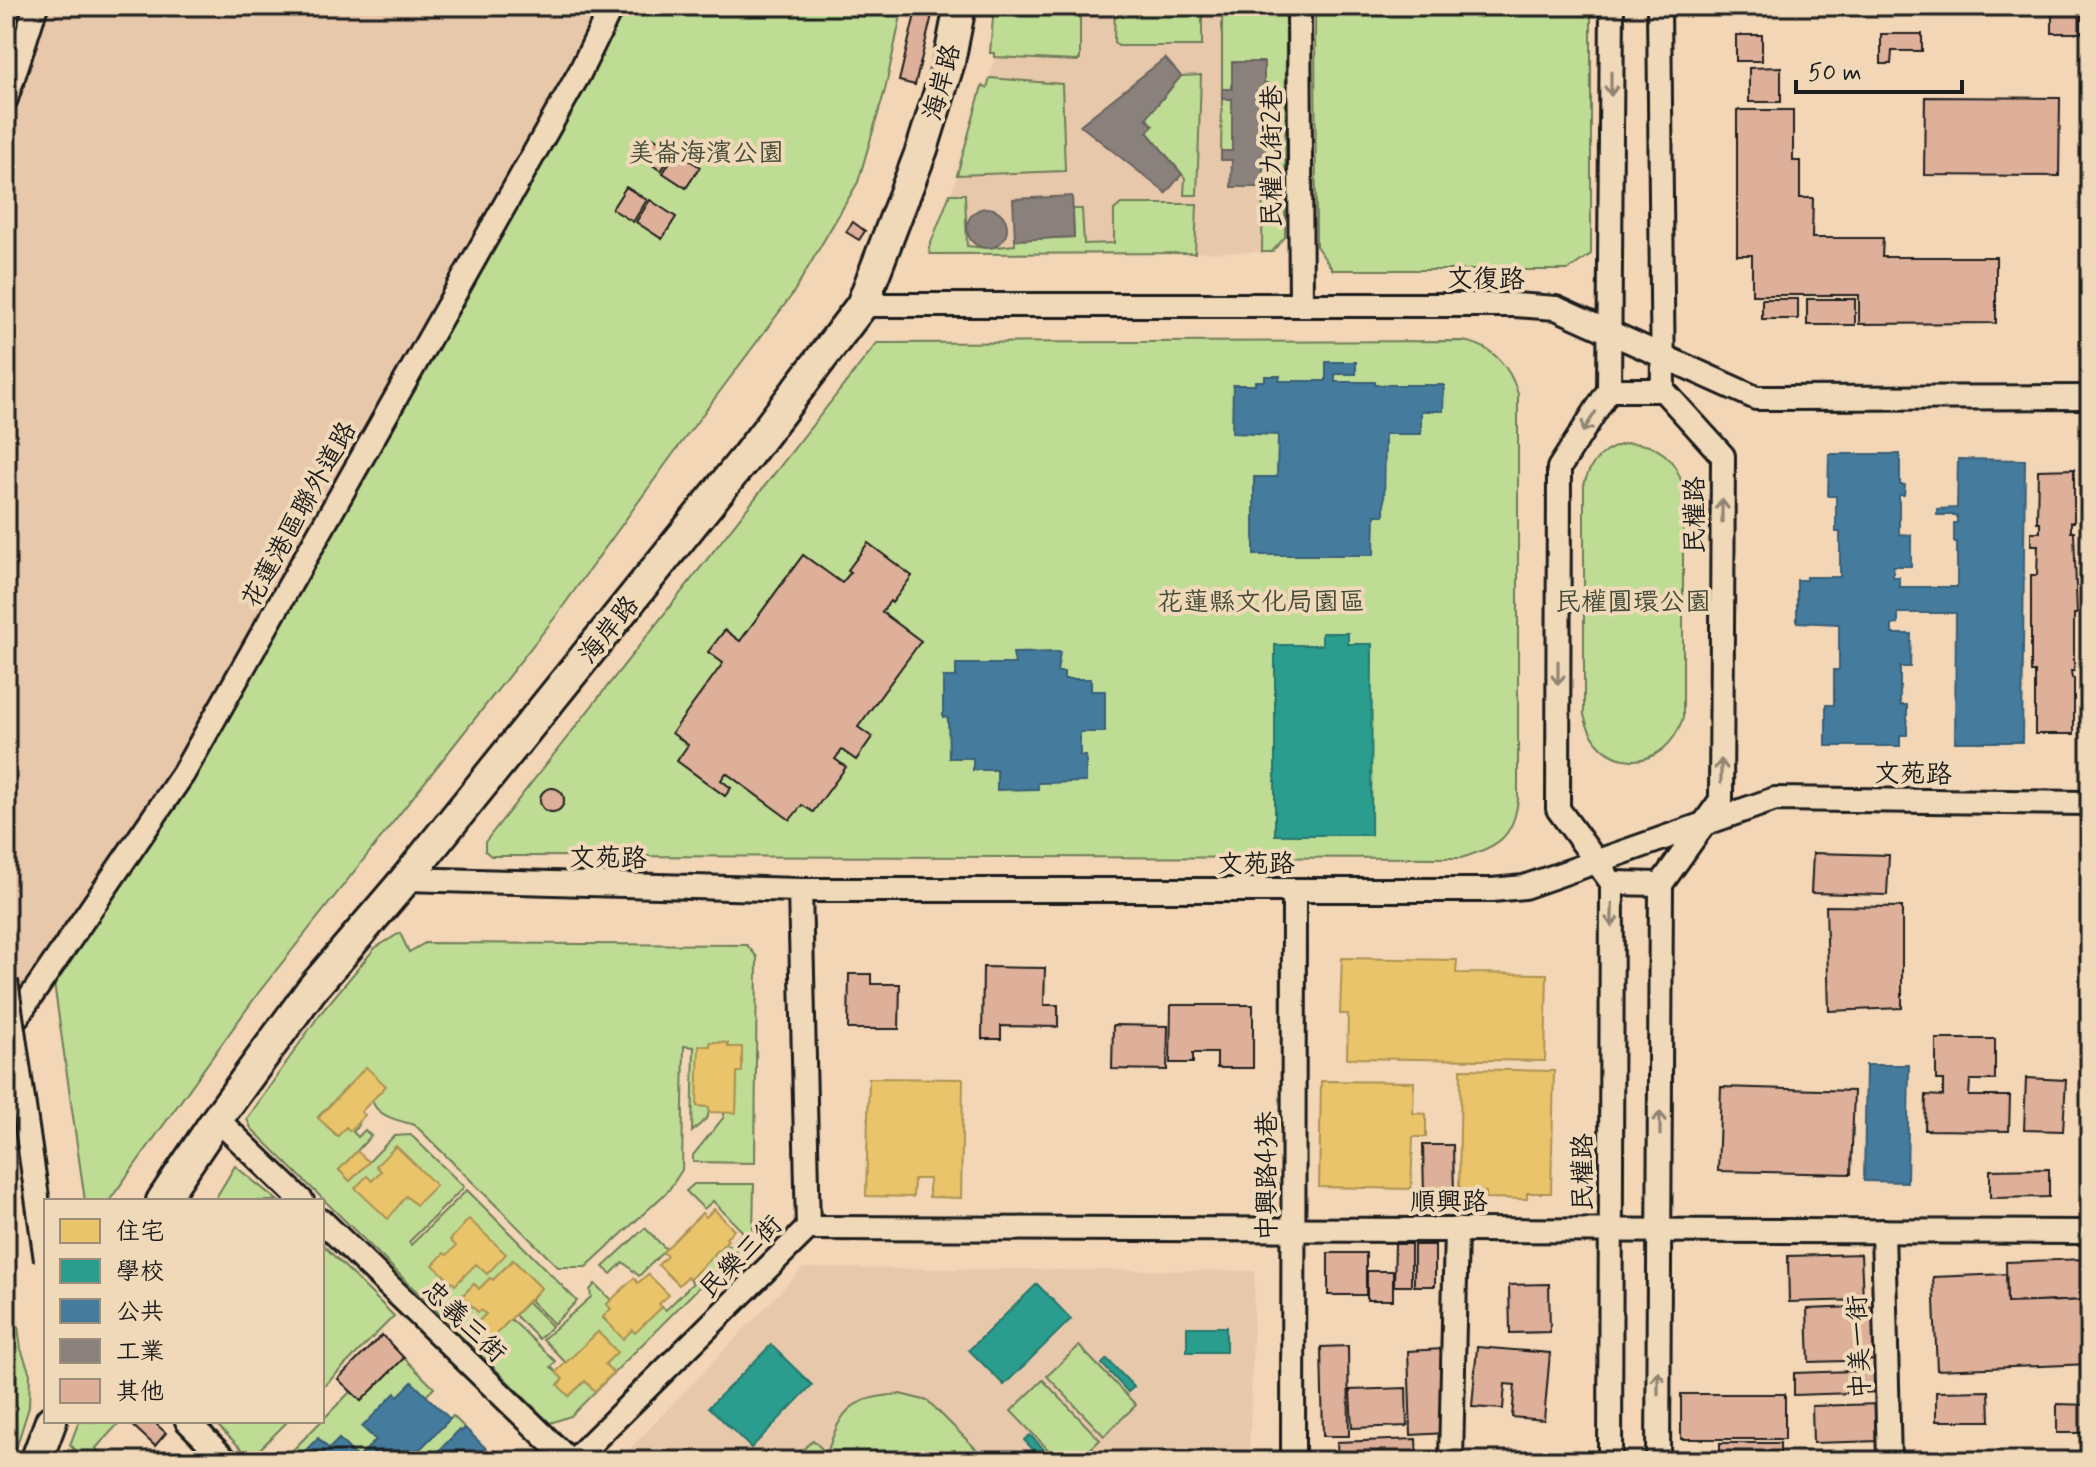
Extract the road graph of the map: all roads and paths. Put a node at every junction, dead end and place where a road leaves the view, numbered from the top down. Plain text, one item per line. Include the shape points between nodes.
1 (36, 6) edge
2 (612, 6) edge
3 (960, 6) edge
4 (1299, 6) edge
5 (1612, 6) edge
6 (1659, 6) edge
7 (6, 99) edge
8 (862, 305) junction
9 (1301, 305) junction
10 (1610, 332) junction
11 (1663, 355) junction
12 (1609, 390) junction
13 (1663, 390) junction
14 (2090, 397) edge
15 (2090, 803) edge
16 (1704, 824) junction
17 (1596, 862) junction
18 (406, 879) junction
19 (1612, 883) junction
20 (1661, 884) junction
21 (800, 890) junction
22 (1294, 891) junction
23 (6, 981) edge
24 (6, 1033) edge
25 (217, 1119) junction
26 (163, 1199) edge
27 (300, 1199) edge
28 (324, 1223) edge
29 (808, 1228) junction
30 (1456, 1229) junction
31 (1609, 1229) junction
32 (1294, 1230) junction
33 (1660, 1230) junction
34 (1883, 1231) junction
35 (2090, 1232) edge
36 (44, 1246) edge
37 (50, 1423) edge
38 (189, 1423) edge
39 (36, 1461) edge
40 (227, 1461) edge
41 (571, 1461) edge
42 (1293, 1461) edge
43 (1451, 1461) edge
44 (1610, 1461) edge
45 (1658, 1461) edge
46 (1889, 1461) edge

1 - 7 street
2 - 24 street, 花蓮港區聯外道路 via 579,74 183,774
3 - 8 main road, 海岸路 via 922,149
4 - 9 street, 民權九街2巷
5 -> 10 street
6 - 11 street
8 - 9 street, 文復路
8 - 18 main road, 海岸路
9 - 10 street, 文復路 via 1556,308
10 - 11 street, 文復路
10 - 12 street
11 - 13 street
11 - 14 street, 文復路 via 1756,398
12 - 13 street
12 -> 17 street via 1559,468 1558,809
16 -> 13 street, 民權路 via 1721,800 1723,456
15 - 16 street, 文苑路 via 1775,799
16 - 17 street, 文苑路
16 - 20 street, 民權路
17 - 19 street
17 - 22 street, 文苑路 via 1524,887
18 - 21 street, 文苑路
18 - 25 main road, 海岸路 via 312,989
19 - 20 street
19 -> 31 street, 民權路
33 -> 20 street
21 - 22 street, 文苑路
21 - 29 street, 民樂三街
22 - 32 street, 中興路43巷
23 - 36 street, bridge
25 - 26 main road, 海岸路
25 - 27 street
28 - 41 street, 忠義三街
29 - 32 street, 順興路
29 - 41 street, 民樂三街
30 - 31 street, 順興路
30 - 32 street, 順興路
30 - 43 street
31 - 33 street, 順興路
31 - 44 street, 民權路
32 - 42 street, 中興路43巷
33 - 34 street, 順興路
45 -> 33 street
34 - 35 street, 順興路
34 - 46 street, 中美一街
37 - 39 main road
38 - 40 street

